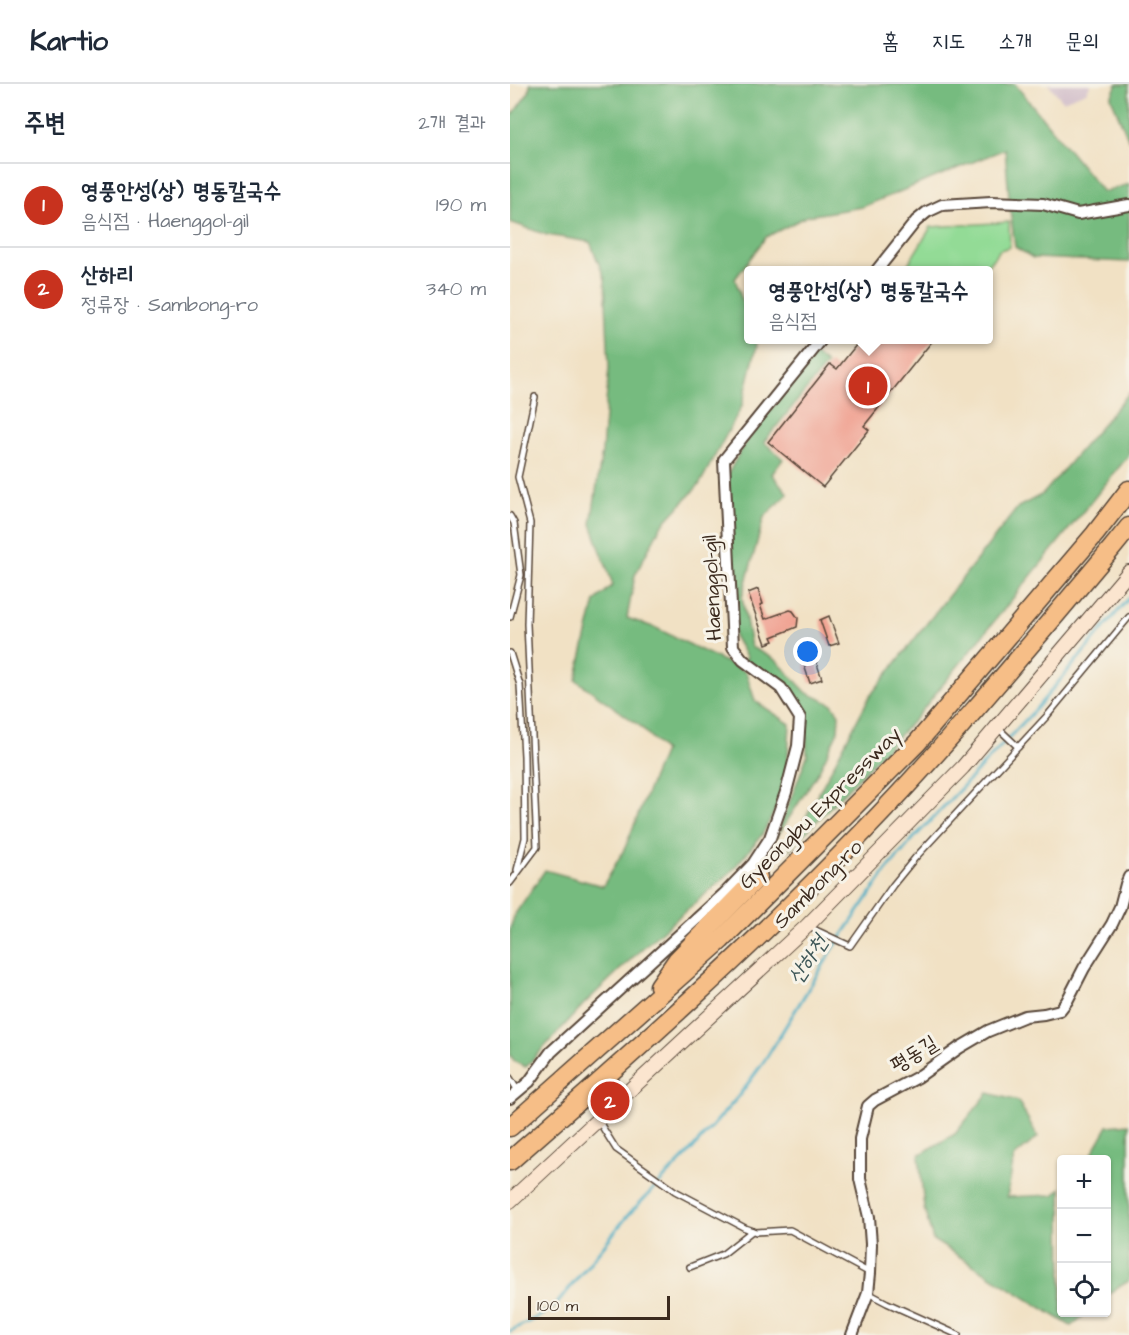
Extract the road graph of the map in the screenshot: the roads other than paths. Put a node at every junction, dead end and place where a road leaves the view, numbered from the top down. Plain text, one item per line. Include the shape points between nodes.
1 (1129, 205) edge
2 (879, 266) edge
3 (817, 344) edge
4 (536, 397) dead end
5 (1129, 490) edge
6 (510, 516) edge
7 (1129, 527) edge
8 (1129, 572) edge
9 (510, 617) edge
10 (1129, 617) edge
11 (510, 653) edge
12 (1000, 730) junction
13 (1018, 747) junction
14 (516, 874) junction
15 (758, 877) dead end
16 (1129, 877) edge
17 (510, 883) edge
18 (807, 926) junction
19 (643, 1011) junction
20 (510, 1078) edge
21 (514, 1094) edge
22 (598, 1120) junction
23 (510, 1127) edge
24 (510, 1161) edge
25 (510, 1201) edge
26 (752, 1231) junction
27 (690, 1267) dead end
28 (870, 1273) junction
29 (868, 1293) junction
30 (852, 1335) edge
31 (958, 1335) edge

1 - 2 street via 1078,214 1043,204 942,205 916,221
3 - 21 street, Haenggol-gil via 724,460 733,647 781,688 800,717 798,746 770,838 753,864 724,894 550,1052 529,1082
4 - 14 lane via 518,477 531,523 528,624 537,847
5 - 19 highway, Gyeongbu Expressway via 917,743 721,940
6 - 9 lane via 520,575
7 - 24 highway via 935,756 804,893
8 - 12 main road, Sambong-ro
10 - 13 lane
11 - 14 lane via 520,685 524,756 525,838
12 - 13 lane
12 - 18 main road, Sambong-ro
13 - 18 lane via 915,858 850,946
14 - 17 lane
15 - 19 highway via 677,960
16 - 28 street, 평동길 via 1112,924 1060,1010 1025,1016 988,1031 868,1106 860,1139 860,1179 869,1217
18 - 22 main road, Sambong-ro
19 - 23 highway, Gyeongbu Expressway
20 - 21 lane, Haenggol-gil
22 - 25 main road, Sambong-ro
22 - 26 lane via 616,1149 668,1186
26 - 27 lane via 723,1254
26 - 28 lane via 789,1230
28 - 29 street, 평동길
29 - 30 street, 평동길
29 - 31 lane

